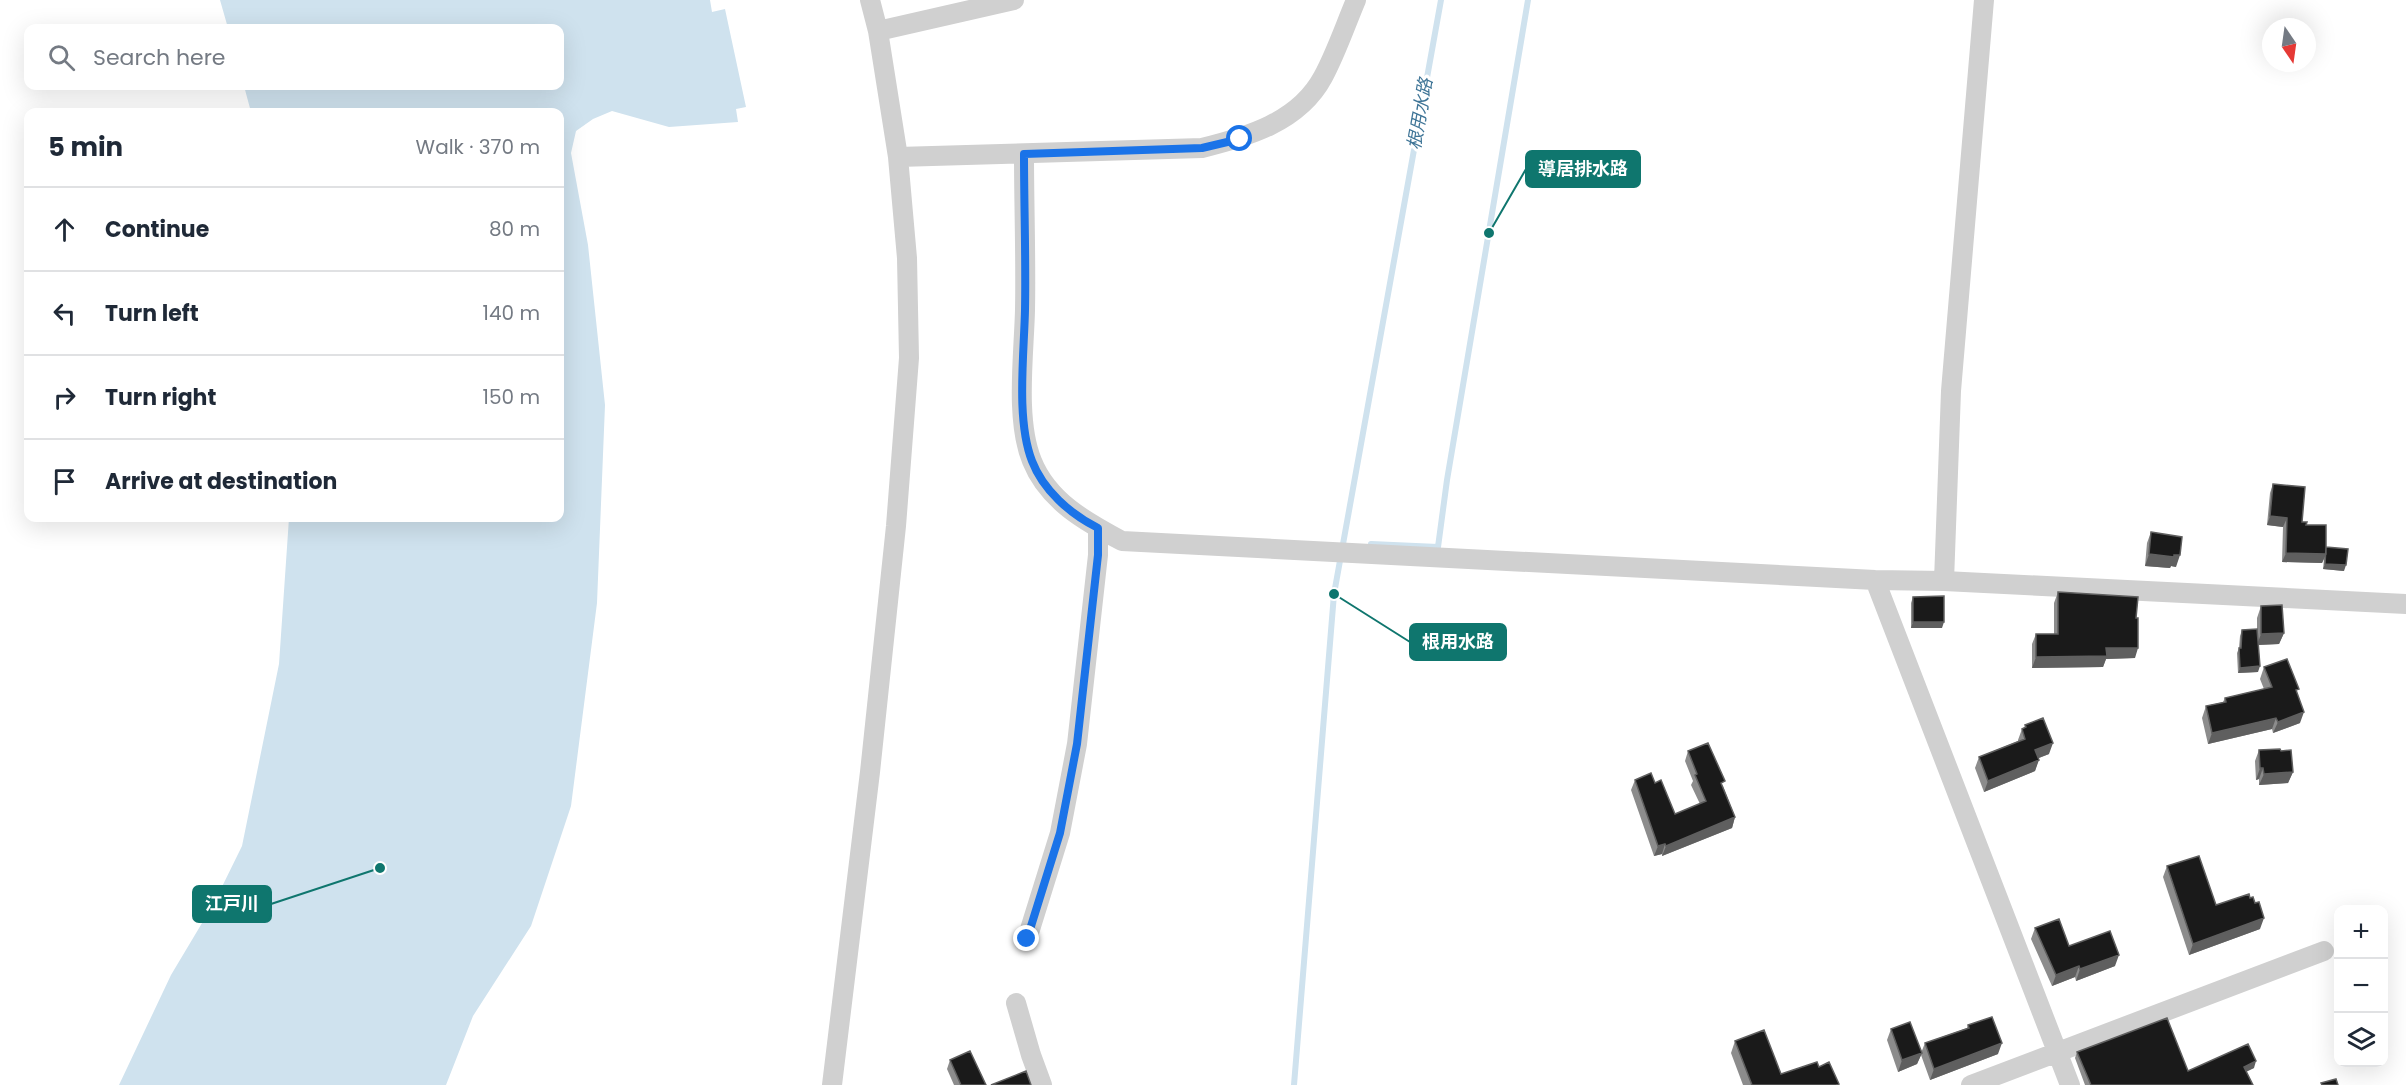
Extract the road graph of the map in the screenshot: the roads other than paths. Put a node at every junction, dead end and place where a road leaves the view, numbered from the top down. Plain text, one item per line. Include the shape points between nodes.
1 (870, 0) edge
2 (1014, 0) edge
3 (1356, 0) edge
4 (1984, 0) edge
5 (878, 31) junction
6 (1024, 154) junction
7 (898, 157) junction
8 (1098, 528) junction
9 (1875, 580) junction
10 (1944, 581) junction
11 (2406, 604) edge
12 (1027, 939) dead end
13 (2324, 951) dead end
14 (1016, 1003) dead end
15 (2058, 1053) junction
16 (832, 1085) edge
17 (1042, 1085) edge
18 (1971, 1085) edge
19 (2070, 1085) edge

1 - 5 street
2 - 5 street
3 - 6 street via 1322,80 1304,102 1275,124 1240,139 1202,148
4 - 10 street via 1951,391
5 - 7 street
6 - 7 street
6 - 8 street via 1023,424 1032,461 1052,494 1080,519
7 - 16 street via 907,258 909,358 870,772
8 - 9 street via 1122,541
8 - 12 street via 1077,744 1060,833
9 - 10 street
9 - 15 street
10 - 11 street
13 - 15 street
14 - 17 street
15 - 18 street
15 - 19 street

